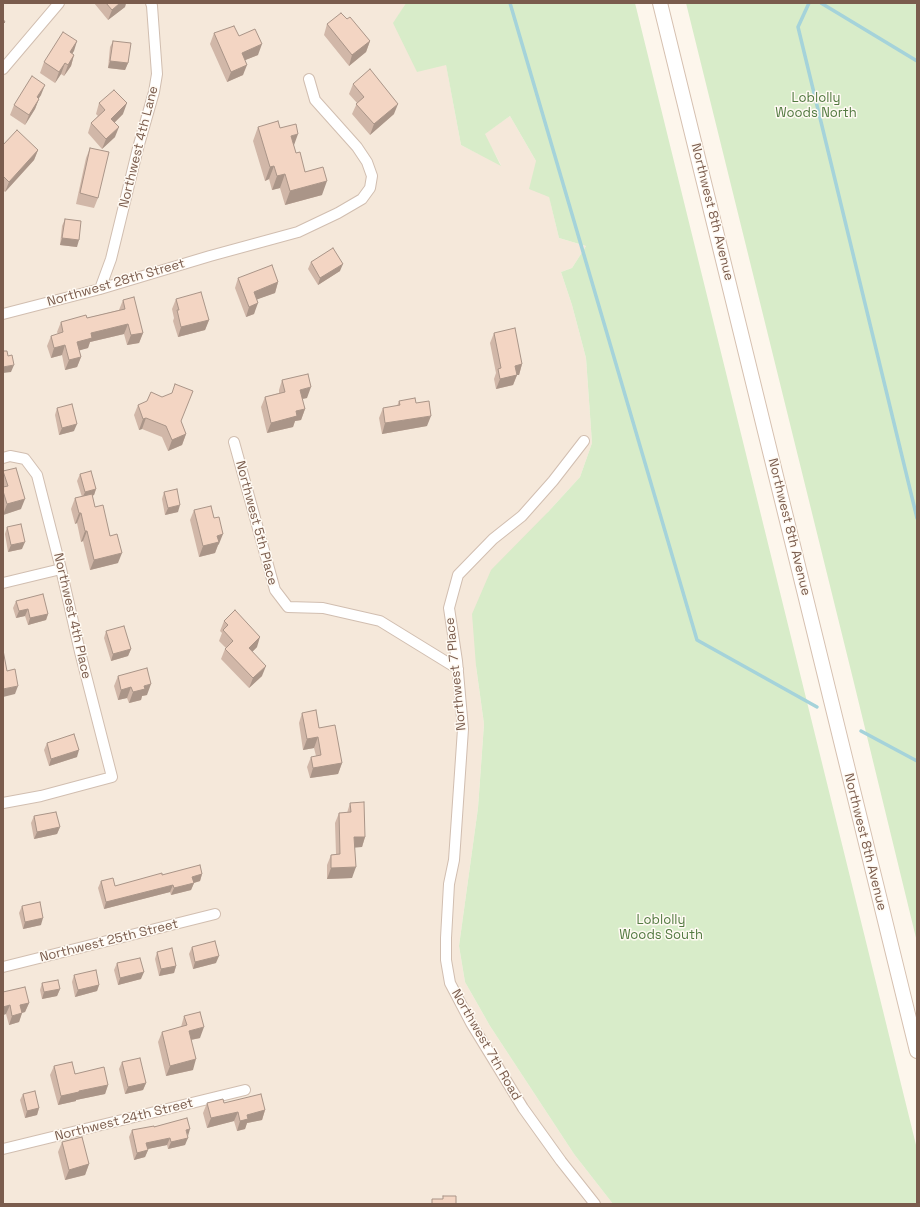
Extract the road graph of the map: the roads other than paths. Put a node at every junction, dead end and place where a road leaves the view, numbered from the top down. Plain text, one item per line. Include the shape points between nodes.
1 (59, 3) edge
2 (151, 3) edge
3 (660, 3) edge
4 (3, 69) edge
5 (309, 79) dead end
6 (100, 289) junction
7 (3, 314) edge
8 (584, 441) dead end
9 (234, 442) dead end
10 (3, 458) edge
11 (61, 569) junction
12 (3, 583) edge
13 (458, 669) junction
14 (3, 803) edge
15 (458, 814) joint
16 (215, 914) dead end
17 (3, 967) edge
18 (917, 1051) edge
19 (244, 1090) dead end
20 (3, 1150) edge
21 (595, 1204) edge

1 - 4 street
2 - 6 street, Northwest 4th Lane via 157,74 154,92 111,259
3 - 18 street, Northwest 8th Avenue
5 - 6 street, Northwest 28th Street via 315,100 367,162 372,176 370,188 362,199 298,232
6 - 7 street, Northwest 28th Street
8 - 13 street, Northwest 7 Place via 522,516 493,540 458,575 450,608
9 - 13 street, Northwest 5th Place via 275,590 288,607 323,608 380,621
10 - 11 street, Northwest 4th Place via 10,456 25,459 37,475
11 - 12 street
11 - 14 street, Northwest 4th Place via 112,777 41,796
13 - 15 street, Northwest 7 Place via 463,729
15 - 21 street, Northwest 7th Road via 449,884 446,938 450,983 471,1023 523,1108
16 - 17 street, Northwest 25th Street
19 - 20 street, Northwest 24th Street

